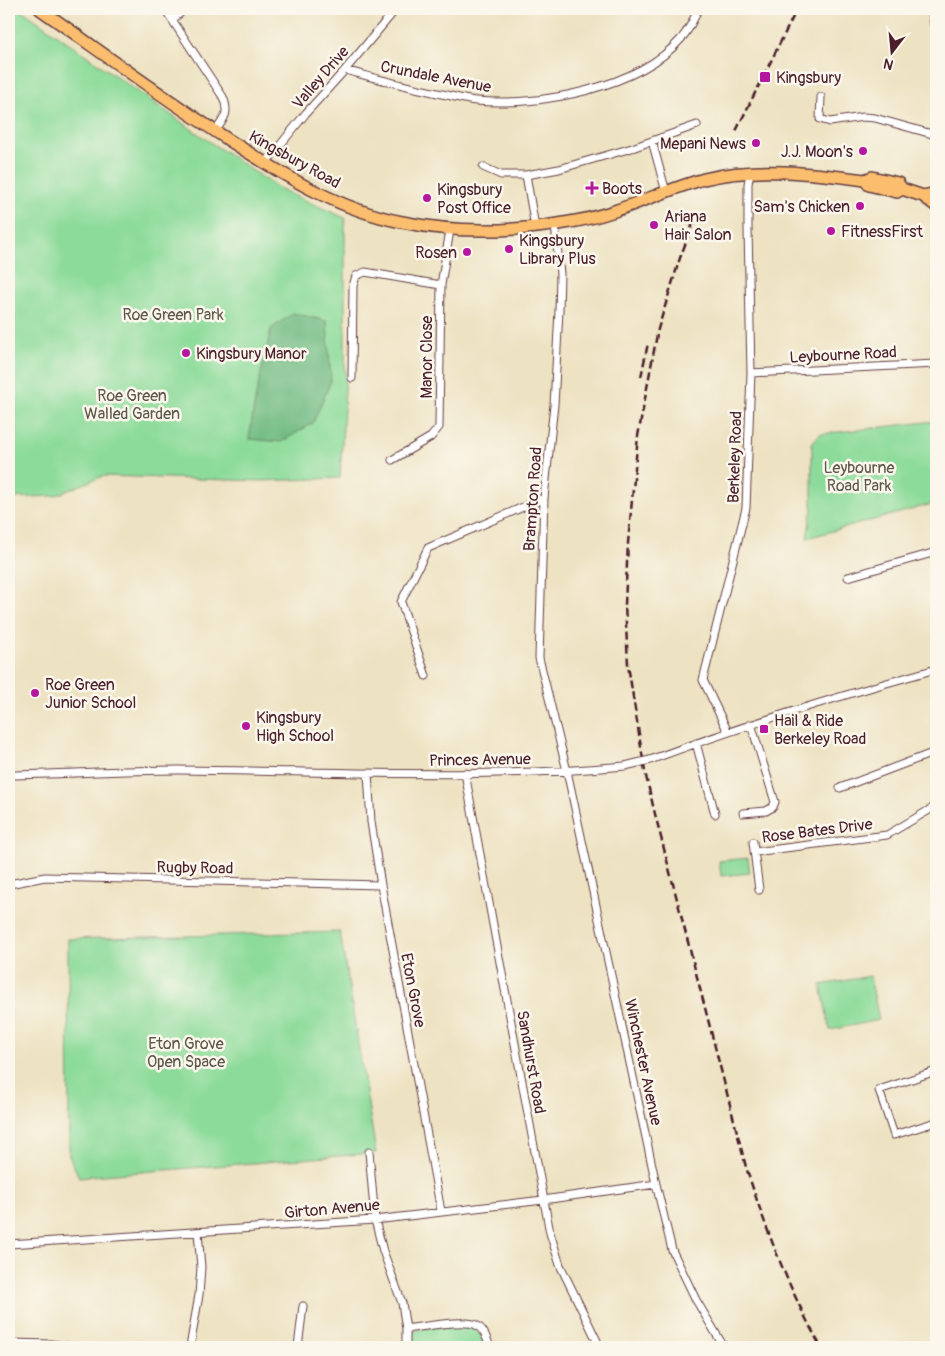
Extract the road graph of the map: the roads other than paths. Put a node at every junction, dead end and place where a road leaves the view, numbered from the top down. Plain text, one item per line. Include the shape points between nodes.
1 (40, 9) edge
2 (165, 9) edge
3 (185, 9) edge
4 (396, 9) edge
5 (698, 9) edge
6 (932, 9) edge
7 (172, 19) junction
8 (936, 25) edge
9 (345, 70) junction
10 (820, 97) dead end
11 (697, 125) dead end
12 (215, 132) junction
13 (936, 133) edge
14 (652, 141) junction
15 (265, 164) junction
16 (483, 167) dead end
17 (750, 172) junction
18 (526, 175) junction
19 (666, 192) junction
20 (936, 193) edge
21 (923, 196) junction
22 (936, 206) edge
23 (555, 225) junction
24 (535, 227) junction
25 (450, 230) junction
26 (441, 285) junction
27 (936, 364) edge
28 (751, 373) junction
29 (352, 378) dead end
30 (392, 460) dead end
31 (544, 498) junction
32 (936, 552) edge
33 (848, 577) dead end
34 (936, 669) edge
35 (426, 676) dead end
36 (751, 724) junction
37 (728, 732) junction
38 (696, 743) junction
39 (936, 750) edge
40 (567, 771) junction
41 (368, 773) junction
42 (465, 774) junction
43 (9, 775) edge
44 (840, 788) dead end
45 (936, 806) edge
46 (743, 813) dead end
47 (715, 814) dead end
48 (753, 842) dead end
49 (754, 852) junction
50 (9, 884) edge
51 (381, 885) junction
52 (759, 890) dead end
53 (936, 1071) edge
54 (936, 1122) edge
55 (369, 1152) dead end
56 (656, 1184) junction
57 (543, 1200) junction
58 (441, 1211) junction
59 (375, 1220) junction
60 (198, 1232) junction
61 (9, 1244) edge
62 (304, 1306) dead end
63 (406, 1329) junction
64 (9, 1343) edge
65 (73, 1347) edge
66 (190, 1347) edge
67 (298, 1347) edge
68 (406, 1347) edge
69 (490, 1347) edge
70 (600, 1347) edge
71 (724, 1347) edge

1 - 12 main road, Kingsbury Road
2 - 7 street
3 - 7 street
4 - 9 street, Valley Drive
5 - 9 street, Crundale Avenue via 682,38 663,56 613,81 577,94 545,100 474,101
6 - 8 street
7 - 12 street via 227,106 226,115
9 - 15 street, Valley Drive
10 - 13 street via 820,119 830,122 875,118
11 - 14 street
12 - 15 main road, Kingsbury Road
14 - 18 street via 559,169
14 - 19 street
15 - 25 main road, Kingsbury Road via 354,208 400,222
16 - 18 street via 501,175
17 - 19 main road, Kingsbury Road via 706,179
17 - 21 main road, Kingsbury Road via 816,174 865,180 872,177 898,183 902,189
17 - 28 street, Berkeley Road
18 - 24 street
19 - 23 main road, Kingsbury Road via 611,212
20 - 21 main road
21 - 22 main road, Kingsbury Road
23 - 24 main road, Kingsbury Road
23 - 31 street, Brampton Road via 560,274 559,312
24 - 25 main road, Kingsbury Road via 500,231
25 - 26 street, Manor Close
26 - 29 street via 370,272 356,276
26 - 30 street, Manor Close via 439,427 431,437
27 - 28 street, Leybourne Road
28 - 37 street, Berkeley Road via 746,512 703,680
31 - 35 street via 428,548 401,602
31 - 40 street, Brampton Road via 538,658
32 - 33 street
34 - 36 street, Princes Avenue
36 - 37 street, Princes Avenue
36 - 46 street via 775,802 766,811
37 - 38 street, Princes Avenue
38 - 40 street, Princes Avenue, bridge via 625,766
38 - 47 street
39 - 44 street
40 - 42 street, Princes Avenue
40 - 56 street, Winchester Avenue
41 - 42 street, Princes Avenue
41 - 43 street, Princes Avenue via 177,770
41 - 51 street, Eton Grove via 371,822
42 - 57 street, Sandhurst Road
45 - 49 street, Rose Bates Drive via 887,835
48 - 49 street, Rose Bates Drive
49 - 52 street, Rose Bates Drive
50 - 51 street, Rugby Road via 45,878
51 - 58 street, Eton Grove
53 - 54 street via 879,1090 894,1135
55 - 59 street
56 - 57 street, Girton Avenue
56 - 71 street, Winchester Avenue via 672,1250
57 - 58 street, Girton Avenue
57 - 70 street, Sandhurst Road via 560,1265
58 - 59 street, Girton Avenue
59 - 60 street, Girton Avenue
59 - 63 street via 402,1303
60 - 61 street, Girton Avenue
60 - 66 street via 201,1267
62 - 67 street
63 - 68 street
63 - 69 street via 464,1322 474,1324 482,1329
64 - 65 street

